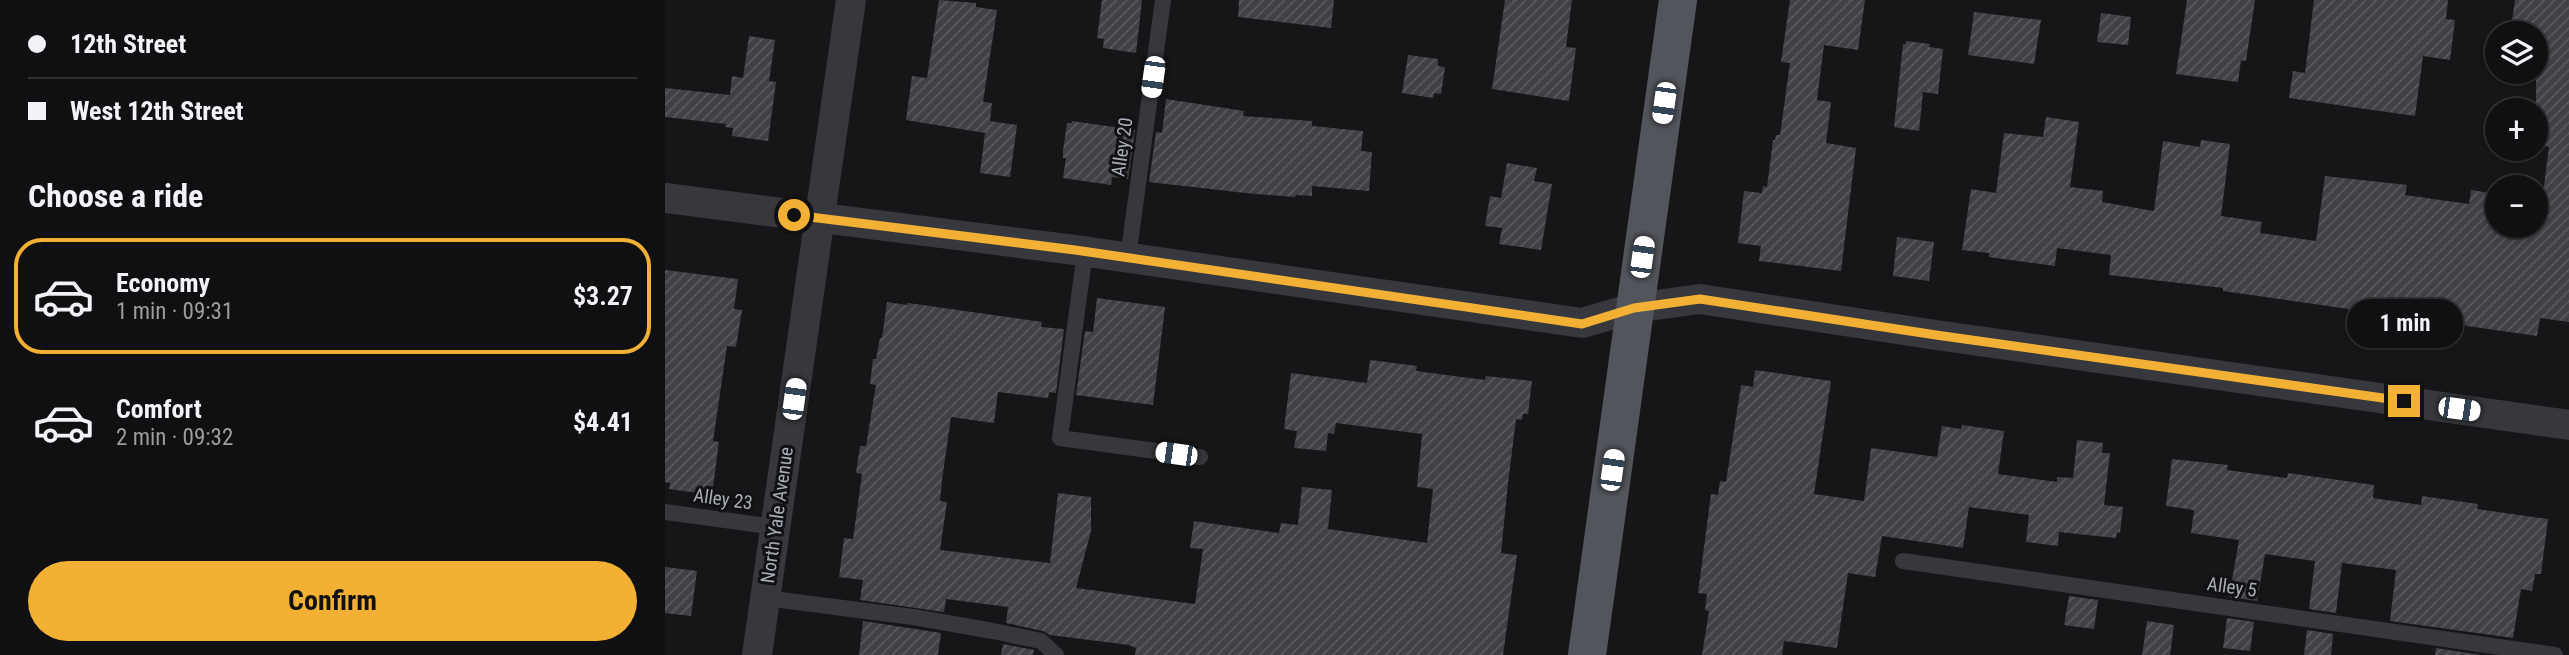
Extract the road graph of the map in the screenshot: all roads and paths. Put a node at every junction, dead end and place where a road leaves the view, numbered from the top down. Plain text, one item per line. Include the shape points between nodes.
1 (851, 0) edge
2 (1163, 0) edge
3 (1678, 0) edge
4 (665, 198) edge
5 (820, 219) junction
6 (1085, 252) junction
7 (1128, 258) junction
8 (1634, 308) junction
9 (2569, 425) edge
10 (1200, 457) dead end
11 (665, 512) edge
12 (775, 527) junction
13 (1903, 561) dead end
14 (765, 598) junction
15 (757, 655) edge
16 (1056, 655) edge
17 (1587, 655) edge
18 (2555, 655) edge

1 - 5 street, North Yale Avenue
2 - 7 lane, Alley 20
3 - 8 main road
4 - 5 street
5 - 6 street
5 - 12 street, North Yale Avenue
6 - 7 street
6 - 10 lane via 1059,438
7 - 8 street via 1582,324
8 - 9 street via 1700,299
8 - 17 main road
11 - 12 lane, Alley 23
12 - 14 street, North Yale Avenue
13 - 18 lane, Alley 5
14 - 15 street, North Yale Avenue
14 - 16 lane via 993,631 1041,641

